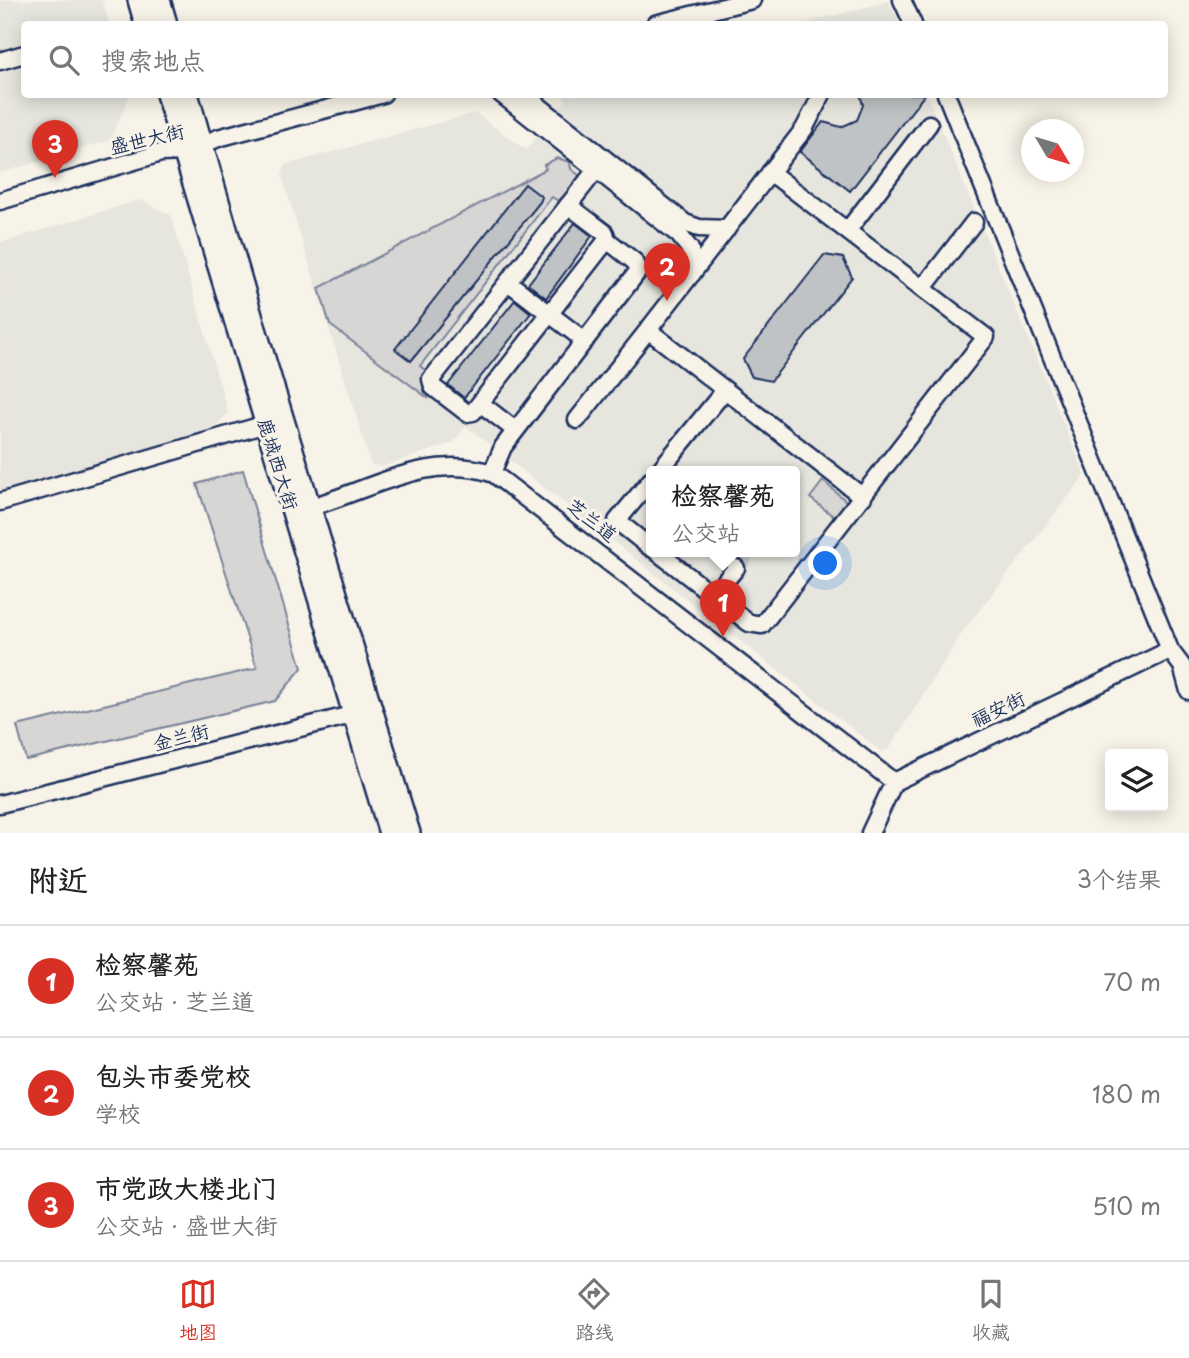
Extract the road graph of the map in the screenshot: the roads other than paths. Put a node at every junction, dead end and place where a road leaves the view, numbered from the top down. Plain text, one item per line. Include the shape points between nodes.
1 (139, 0) edge
2 (159, 0) edge
3 (752, 0) edge
4 (902, 0) edge
5 (145, 21) edge
6 (165, 21) edge
7 (667, 21) edge
8 (912, 21) edge
9 (21, 55) edge
10 (0, 61) edge
11 (169, 98) edge
12 (188, 98) edge
13 (368, 98) edge
14 (506, 98) edge
15 (529, 98) edge
16 (820, 98) edge
17 (948, 98) edge
18 (929, 124) dead end
19 (194, 150) junction
20 (596, 170) junction
21 (770, 172) junction
22 (0, 201) edge
23 (568, 205) junction
24 (974, 222) dead end
25 (726, 229) junction
26 (848, 230) junction
27 (607, 240) junction
28 (692, 274) junction
29 (508, 282) junction
30 (923, 288) junction
31 (549, 314) junction
32 (649, 330) junction
33 (585, 341) junction
34 (725, 390) junction
35 (480, 403) junction
36 (577, 420) dead end
37 (266, 424) junction
38 (515, 430) junction
39 (663, 466) edge
40 (492, 473) junction
41 (646, 486) edge
42 (863, 497) junction
43 (0, 502) edge
44 (302, 510) junction
45 (646, 544) edge
46 (664, 557) edge
47 (736, 568) tunnel mouth
48 (708, 591) junction
49 (1170, 650) junction
50 (1189, 691) edge
51 (363, 712) junction
52 (894, 782) junction
53 (0, 804) edge
54 (390, 833) edge
55 (409, 833) edge
56 (870, 833) edge

1 - 5 main road
2 - 6 main road
3 - 7 street
4 - 8 street
9 - 10 street
11 - 19 main road, 鹿城西大街
12 - 19 main road, 鹿城西大街
13 - 19 street, 盛世大街 via 218,138
14 - 20 street
15 - 25 street via 685,223
16 - 21 street via 804,129
17 - 49 street
18 - 26 street
19 - 22 street, 盛世大街 via 162,153
19 - 37 main road, 鹿城西大街
19 - 44 main road, 鹿城西大街 via 251,319
20 - 23 street
20 - 28 street via 687,243
21 - 25 street
21 - 26 street
23 - 27 street via 605,233
23 - 29 street
24 - 30 street
25 - 28 street
26 - 30 street
27 - 31 street
27 - 33 street via 639,270
28 - 32 street
29 - 31 street
29 - 35 street via 430,382 467,413
30 - 42 street via 986,337
31 - 33 street
31 - 35 street
32 - 34 street
32 - 36 street
33 - 38 street
34 - 39 street
34 - 42 street
35 - 38 street
37 - 43 street
37 - 44 main road, 鹿城西大街
38 - 40 street
40 - 44 street, 芝兰道 via 460,465 420,470
40 - 52 street, 芝兰道
41 - 45 street via 617,521
42 - 48 street via 762,625 749,623
44 - 51 main road, 鹿城西大街
46 - 48 street
47 - 48 street via 717,591
49 - 50 street via 1182,666
49 - 52 street, 福安街
51 - 53 street, 金兰街
51 - 54 main road, 鹿城西大街
51 - 55 main road, 鹿城西大街
52 - 56 street

